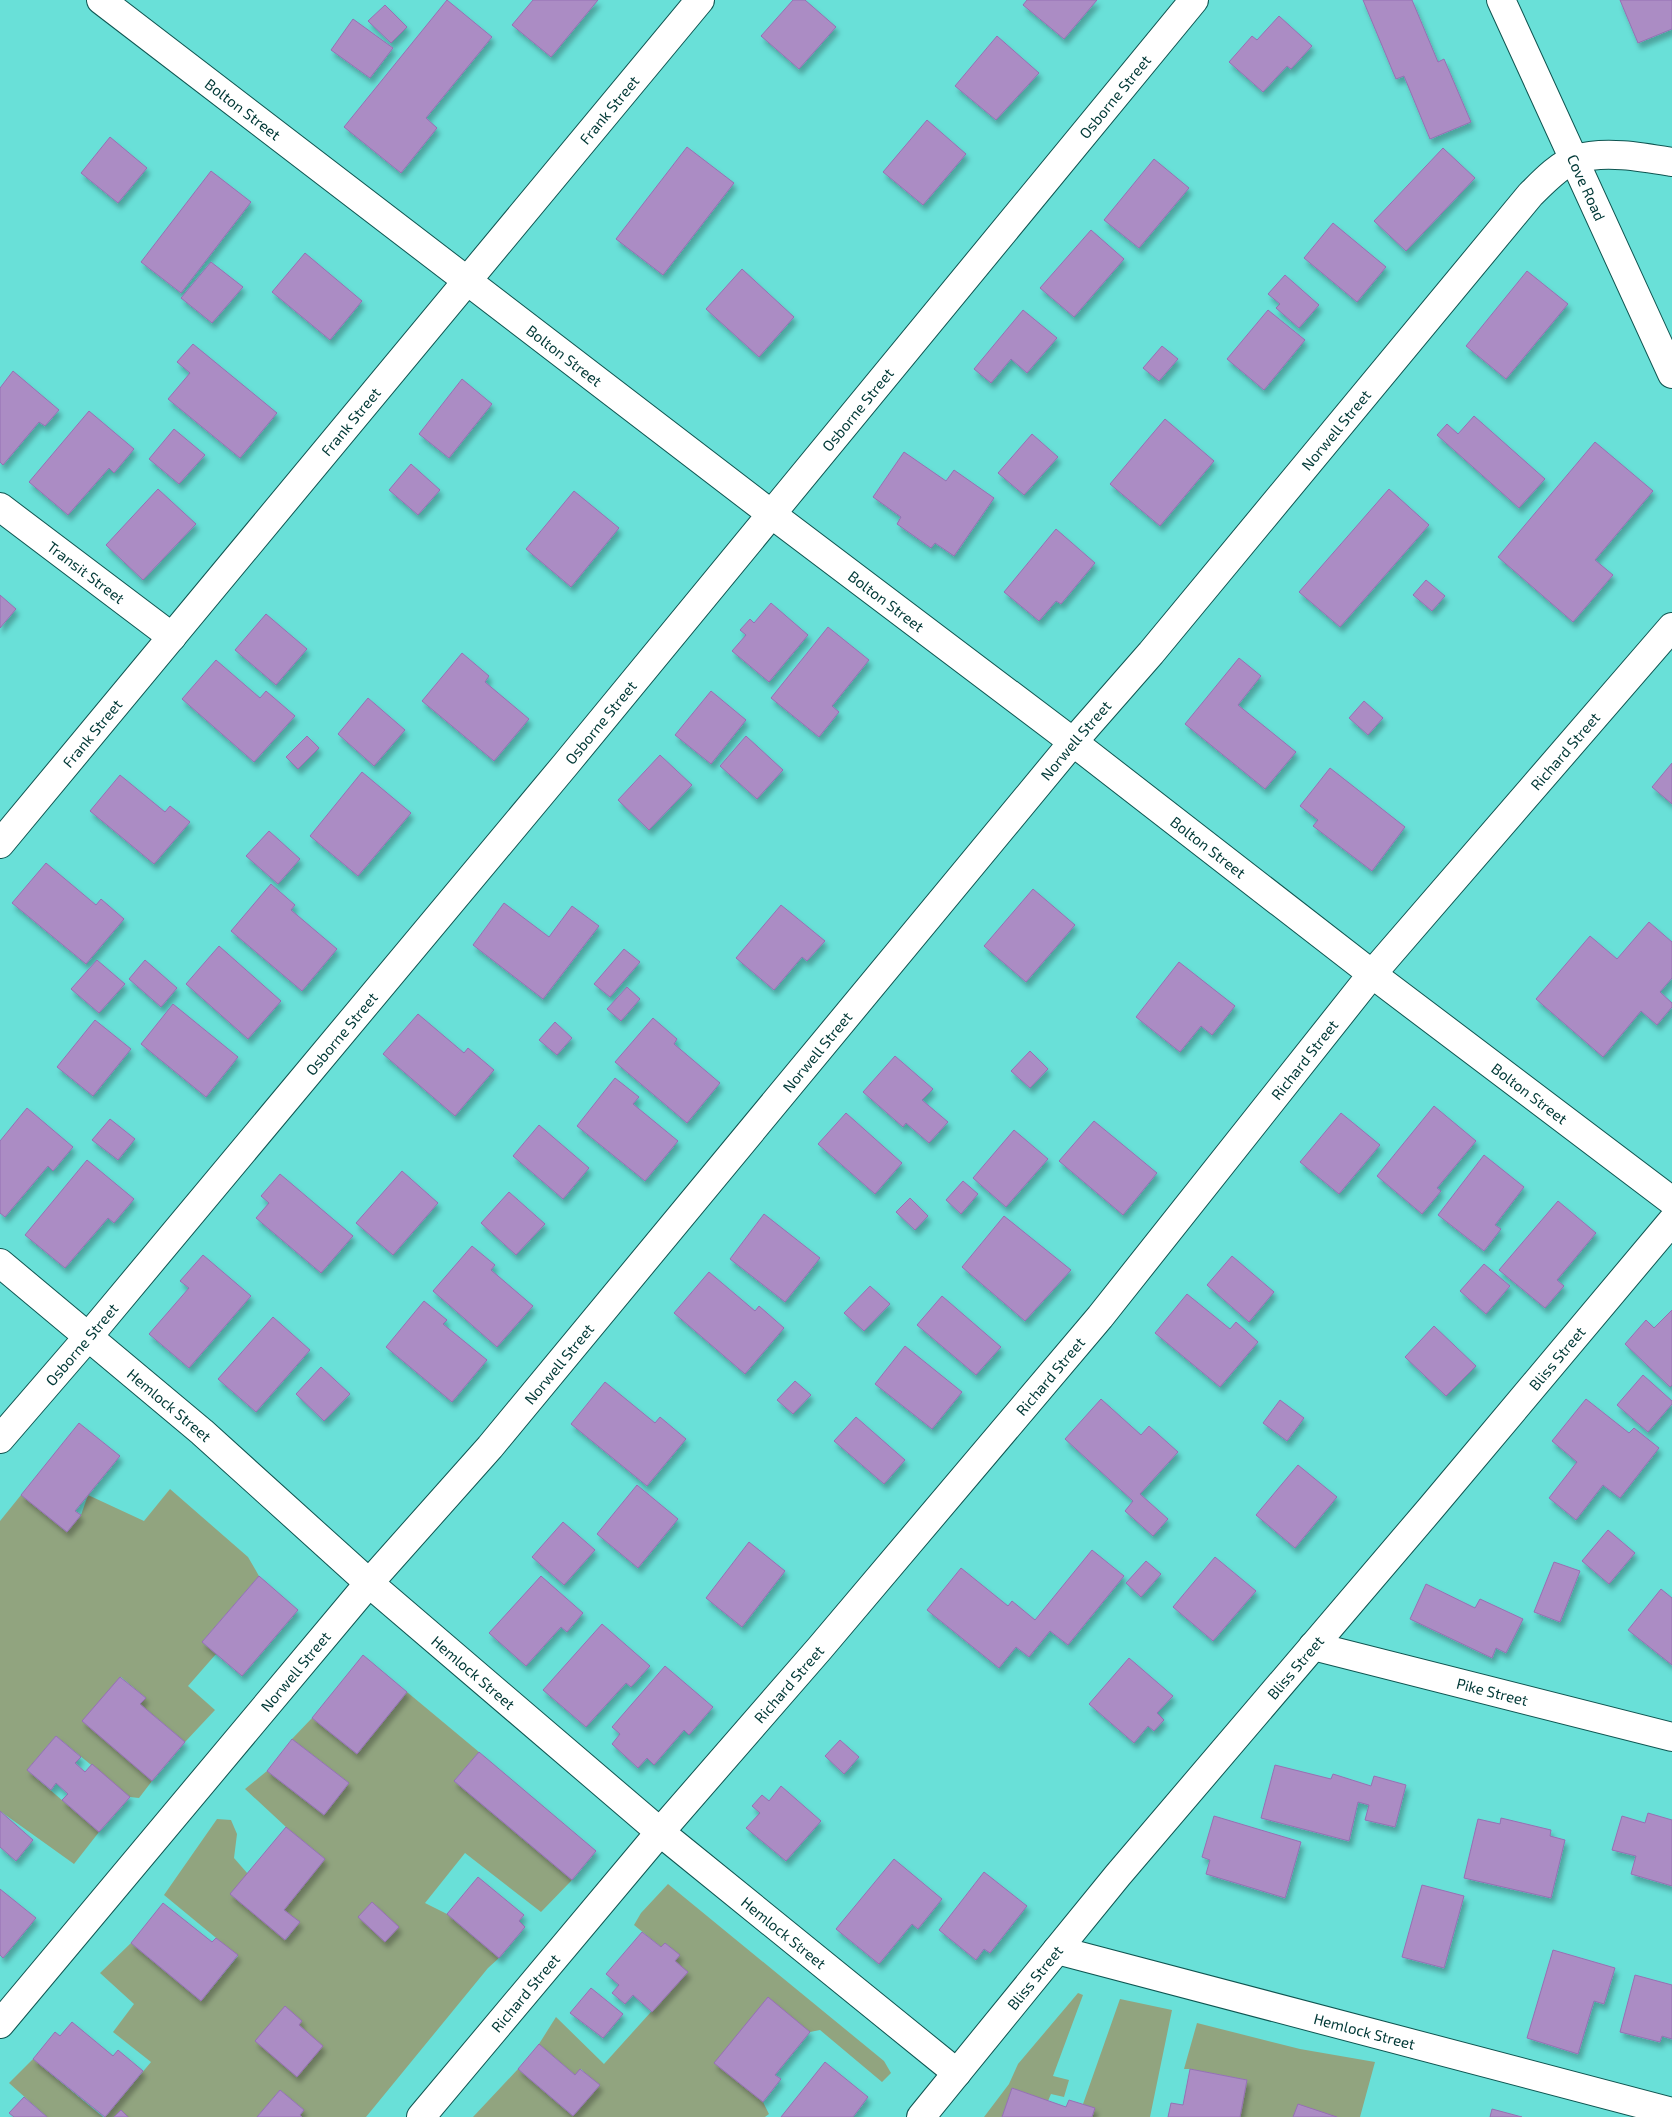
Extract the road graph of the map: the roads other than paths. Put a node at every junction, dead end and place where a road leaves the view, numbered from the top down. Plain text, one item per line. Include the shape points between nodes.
1 (100, 0) edge
2 (700, 0) edge
3 (1194, 0) edge
4 (1501, 0) edge
5 (1574, 159) junction
6 (1672, 162) edge
7 (466, 280) junction
8 (1672, 374) edge
9 (0, 507) edge
10 (770, 513) junction
11 (1672, 627) edge
12 (172, 637) junction
13 (1073, 742) junction
14 (0, 844) edge
15 (1372, 974) junction
16 (1672, 1201) edge
17 (1672, 1221) edge
18 (0, 1263) edge
19 (88, 1337) junction
20 (0, 1439) edge
21 (370, 1583) junction
22 (1313, 1646) junction
23 (1672, 1737) edge
24 (660, 1832) junction
25 (1056, 1950) junction
26 (0, 2024) edge
27 (957, 2073) junction
28 (1672, 2112) edge
29 (421, 2117) edge
30 (921, 2117) edge

1 - 7 street, Bolton Street
2 - 7 street, Frank Street
3 - 10 street, Osborne Street
4 - 5 street, Cove Road
5 - 6 street via 1622,155
5 - 8 street, Cove Road
5 - 13 street, Norwell Street via 1530,195
7 - 10 street, Bolton Street
7 - 12 street, Frank Street
9 - 12 street, Transit Street
10 - 13 street, Bolton Street
10 - 19 street, Osborne Street
11 - 15 street, Richard Street
12 - 14 street, Frank Street
13 - 15 street, Bolton Street
13 - 21 street, Norwell Street via 490,1447
15 - 16 street, Bolton Street
15 - 24 street, Richard Street via 1100,1318
17 - 22 street, Bliss Street
18 - 19 street, Hemlock Street
19 - 20 street, Osborne Street
19 - 21 street, Hemlock Street via 202,1432
21 - 24 street, Hemlock Street
21 - 26 street, Norwell Street
22 - 23 street, Pike Street
22 - 25 street, Bliss Street
24 - 27 street, Hemlock Street
24 - 29 street, Richard Street
25 - 27 street, Bliss Street
25 - 28 street, Hemlock Street
27 - 30 street, Bliss Street

